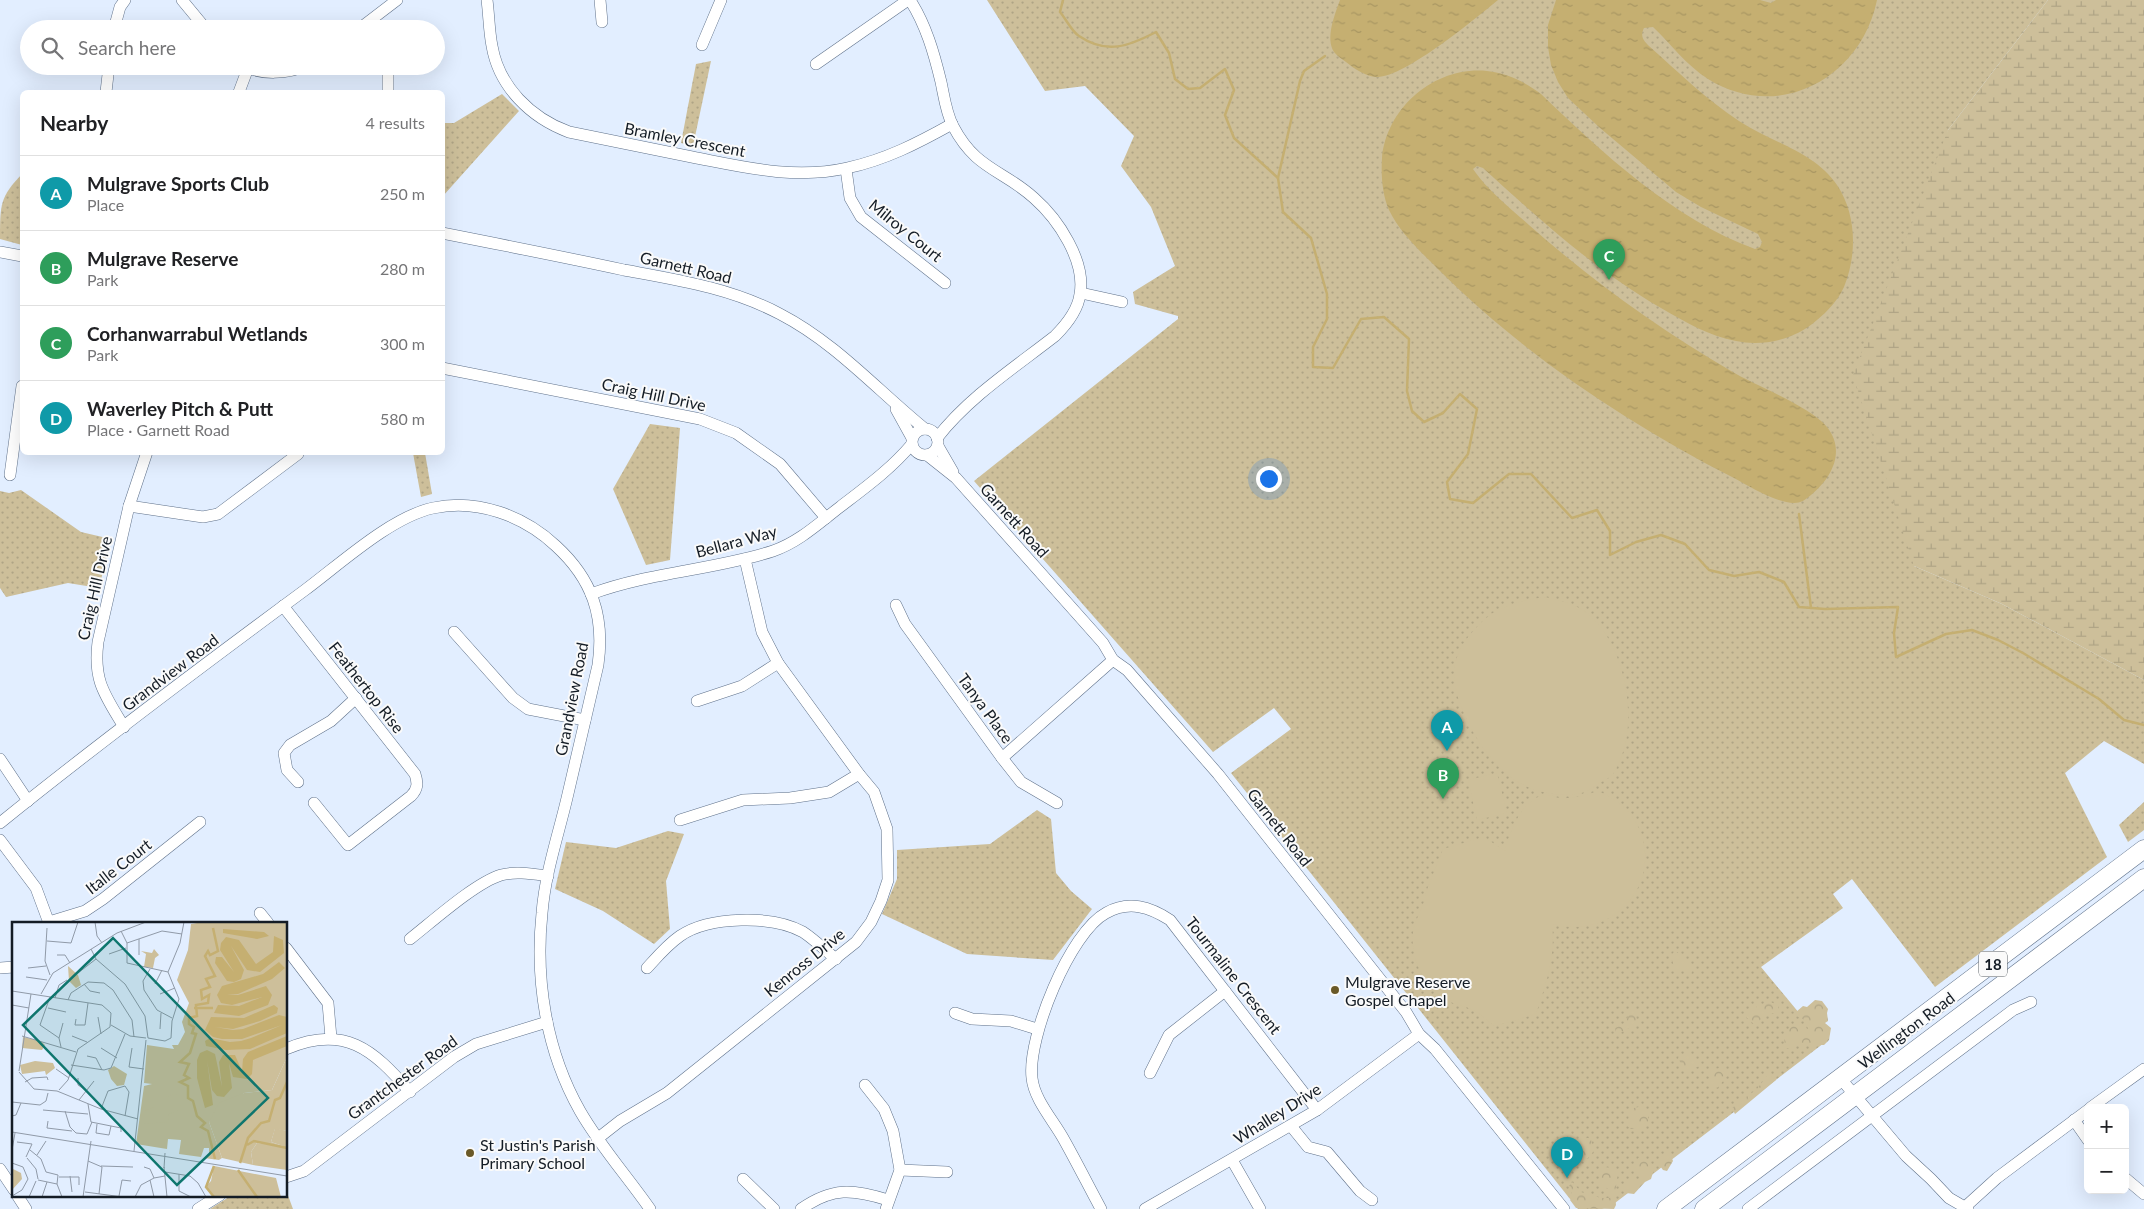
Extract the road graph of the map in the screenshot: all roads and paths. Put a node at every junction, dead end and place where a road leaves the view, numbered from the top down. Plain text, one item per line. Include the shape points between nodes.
1 (125, 0) edge
2 (182, 0) edge
3 (397, 0) edge
4 (487, 0) edge
5 (600, 0) edge
6 (721, 0) edge
7 (909, 0) edge
8 (116, 20) edge
9 (199, 20) edge
10 (372, 20) edge
11 (602, 22) dead end
12 (702, 45) dead end
13 (816, 64) dead end
14 (109, 75) edge
15 (244, 75) edge
16 (388, 75) edge
17 (106, 90) edge
18 (240, 90) edge
19 (388, 90) edge
20 (952, 124) junction
21 (846, 169) junction
22 (445, 234) edge
23 (0, 252) edge
24 (20, 256) edge
25 (945, 283) dead end
26 (1081, 294) junction
27 (1122, 302) dead end
28 (445, 369) edge
29 (20, 401) edge
30 (891, 401) junction
31 (932, 435) junction
32 (912, 441) junction
33 (923, 454) junction
34 (146, 455) edge
35 (297, 455) edge
36 (896, 464) junction
37 (10, 475) dead end
38 (956, 478) junction
39 (130, 506) junction
40 (826, 518) junction
41 (745, 559) junction
42 (592, 598) junction
43 (896, 605) dead end
44 (282, 606) junction
45 (454, 632) dead end
46 (1113, 660) junction
47 (778, 663) junction
48 (356, 698) junction
49 (697, 701) dead end
50 (585, 720) junction
51 (124, 727) junction
52 (1002, 758) junction
53 (0, 759) edge
54 (858, 774) junction
55 (298, 782) dead end
56 (28, 801) junction
57 (314, 803) dead end
58 (1057, 803) dead end
59 (680, 820) dead end
60 (200, 822) dead end
61 (0, 823) edge
62 (0, 840) edge
63 (2144, 849) edge
64 (548, 876) junction
65 (2144, 878) edge
66 (49, 922) edge
67 (410, 939) dead end
68 (288, 951) edge
69 (836, 959) junction
70 (647, 968) dead end
71 (1225, 990) junction
72 (2031, 1002) dead end
73 (955, 1014) dead end
74 (547, 1022) junction
75 (1037, 1029) junction
76 (1419, 1034) junction
77 (331, 1038) junction
78 (288, 1048) edge
79 (2144, 1069) edge
80 (1150, 1073) dead end
81 (1841, 1079) junction
82 (864, 1086) dead end
83 (410, 1092) junction
84 (1855, 1095) junction
85 (2096, 1104) edge
86 (1317, 1110) junction
87 (2084, 1113) edge
88 (1872, 1116) junction
89 (2074, 1120) junction
90 (1291, 1126) junction
91 (2084, 1134) edge
92 (595, 1135) junction
93 (1232, 1160) junction
94 (0, 1168) edge
95 (900, 1170) junction
96 (947, 1172) dead end
97 (288, 1176) edge
98 (743, 1179) dead end
99 (2129, 1181) edge
100 (12, 1187) edge
101 (2144, 1194) edge
102 (18, 1196) edge
103 (218, 1196) edge
104 (1372, 1200) dead end
105 (887, 1204) edge
106 (1970, 1205) edge
107 (26, 1209) edge
108 (198, 1209) edge
109 (650, 1209) edge
110 (774, 1209) edge
111 (801, 1209) edge
112 (1101, 1209) edge
113 (1145, 1209) edge
114 (1260, 1209) edge
115 (1564, 1209) edge
116 (1666, 1209) edge
117 (1704, 1209) edge
118 (1748, 1209) edge

1 - 8 street
2 - 9 street
3 - 10 street
4 - 21 street, Bramley Crescent via 492,47 504,79 526,107 553,126 569,132 771,172 793,174
5 - 11 street
6 - 12 street
7 - 13 street
7 - 20 street via 921,17 935,56
14 - 17 street
15 - 18 street
16 - 19 street
20 - 21 street, Bramley Crescent via 883,159
20 - 26 street via 979,161 1033,196 1063,232 1078,266
21 - 25 street, Milroy Court via 850,198 861,217
22 - 30 street, Garnett Road via 736,295 781,314 832,346
23 - 24 street
26 - 27 street
26 - 31 street via 1073,314 1055,336
28 - 40 street, Craig Hill Drive via 700,419 736,433 780,464
29 - 37 street
30 - 31 street, Garnett Road
30 - 32 street, Garnett Road
31 - 32 street, Bellara Way via 917,431
31 - 33 street, Bellara Way via 934,452
31 - 38 street, Garnett Road
32 - 33 street, Garnett Road
32 - 36 street, Bellara Way
33 - 36 street, Bellara Way
33 - 38 street, Garnett Road
34 - 39 street, Craig Hill Drive
35 - 39 street via 218,514 203,517
36 - 40 street, Bellara Way
38 - 46 street, Garnett Road via 1102,643
39 - 51 street, Craig Hill Drive via 96,660 98,678
40 - 41 street, Bellara Way via 795,541
41 - 42 street, Bellara Way via 638,580
41 - 47 street, Kenross Drive via 762,632
42 - 44 street, Grandview Road via 581,573 543,534 525,522 491,510 455,506 412,514 391,526
42 - 50 street, Grandview Road via 599,621 600,652
43 - 52 street, Tanya Place via 905,624
44 - 48 street, Feathertop Rise
44 - 51 street, Grandview Road
45 - 50 street via 513,698 528,709
46 - 52 street, Tanya Place
46 - 76 street, Garnett Road via 1127,670 1218,774 1406,1012
47 - 49 street via 742,686
47 - 54 street, Kenross Drive
48 - 55 street via 331,721 290,745 284,753 286,770
48 - 57 street, Feathertop Rise via 415,774 415,791 348,845
50 - 64 street, Grandview Road
51 - 56 street, Grandview Road
52 - 58 street via 1021,782
53 - 56 street
54 - 59 street via 829,792 743,800
54 - 69 street, Kenross Drive via 874,792 887,829 888,880 871,922 856,942
56 - 61 street, Grandview Road
60 - 66 street, Italle Court via 85,911
62 - 66 street via 36,888
63 - 81 highway, Wellington Road / 18
64 - 67 street via 502,875 480,886
64 - 74 street, Grandview Road via 540,952
65 - 84 highway, Wellington Road / 18
68 - 77 street via 328,1003
69 - 70 street via 802,932 785,925 730,920 700,926 681,935
69 - 92 street, Kenross Drive via 667,1092
71 - 75 street, Tourmaline Crescent via 1170,920 1154,910 1125,906 1106,913 1091,925 1061,968
71 - 80 street via 1169,1034
71 - 86 street, Tourmaline Crescent
72 - 88 street via 2013,1010
73 - 75 street via 972,1019 1011,1021
74 - 83 street, Grantchester Road via 476,1044
74 - 92 street, Grandview Road via 565,1081
75 - 112 street, Tourmaline Crescent via 1031,1059 1032,1080 1039,1099
76 - 86 street, Whalley Drive
76 - 115 street, Garnett Road via 1435,1049
77 - 78 street via 304,1041
77 - 83 street via 360,1046 386,1064
79 - 85 street
81 - 84 street
81 - 116 highway, Wellington Road / 18
82 - 95 street via 884,1109 893,1131
83 - 97 street, Grantchester Road via 304,1171
84 - 88 street
84 - 117 highway, Wellington Road / 18
86 - 90 street, Whalley Drive
87 - 89 street
88 - 106 street via 1906,1156 1931,1179
88 - 118 street
89 - 91 street
89 - 106 street via 1997,1178
90 - 93 street, Whalley Drive
90 - 104 street via 1308,1147 1326,1152
92 - 109 street, Grandview Road
93 - 113 street, Whalley Drive
93 - 114 street
94 - 100 street
95 - 96 street
95 - 105 street
98 - 110 street
99 - 101 street
102 - 107 street
103 - 108 street
105 - 111 street via 860,1192 833,1193 818,1197

